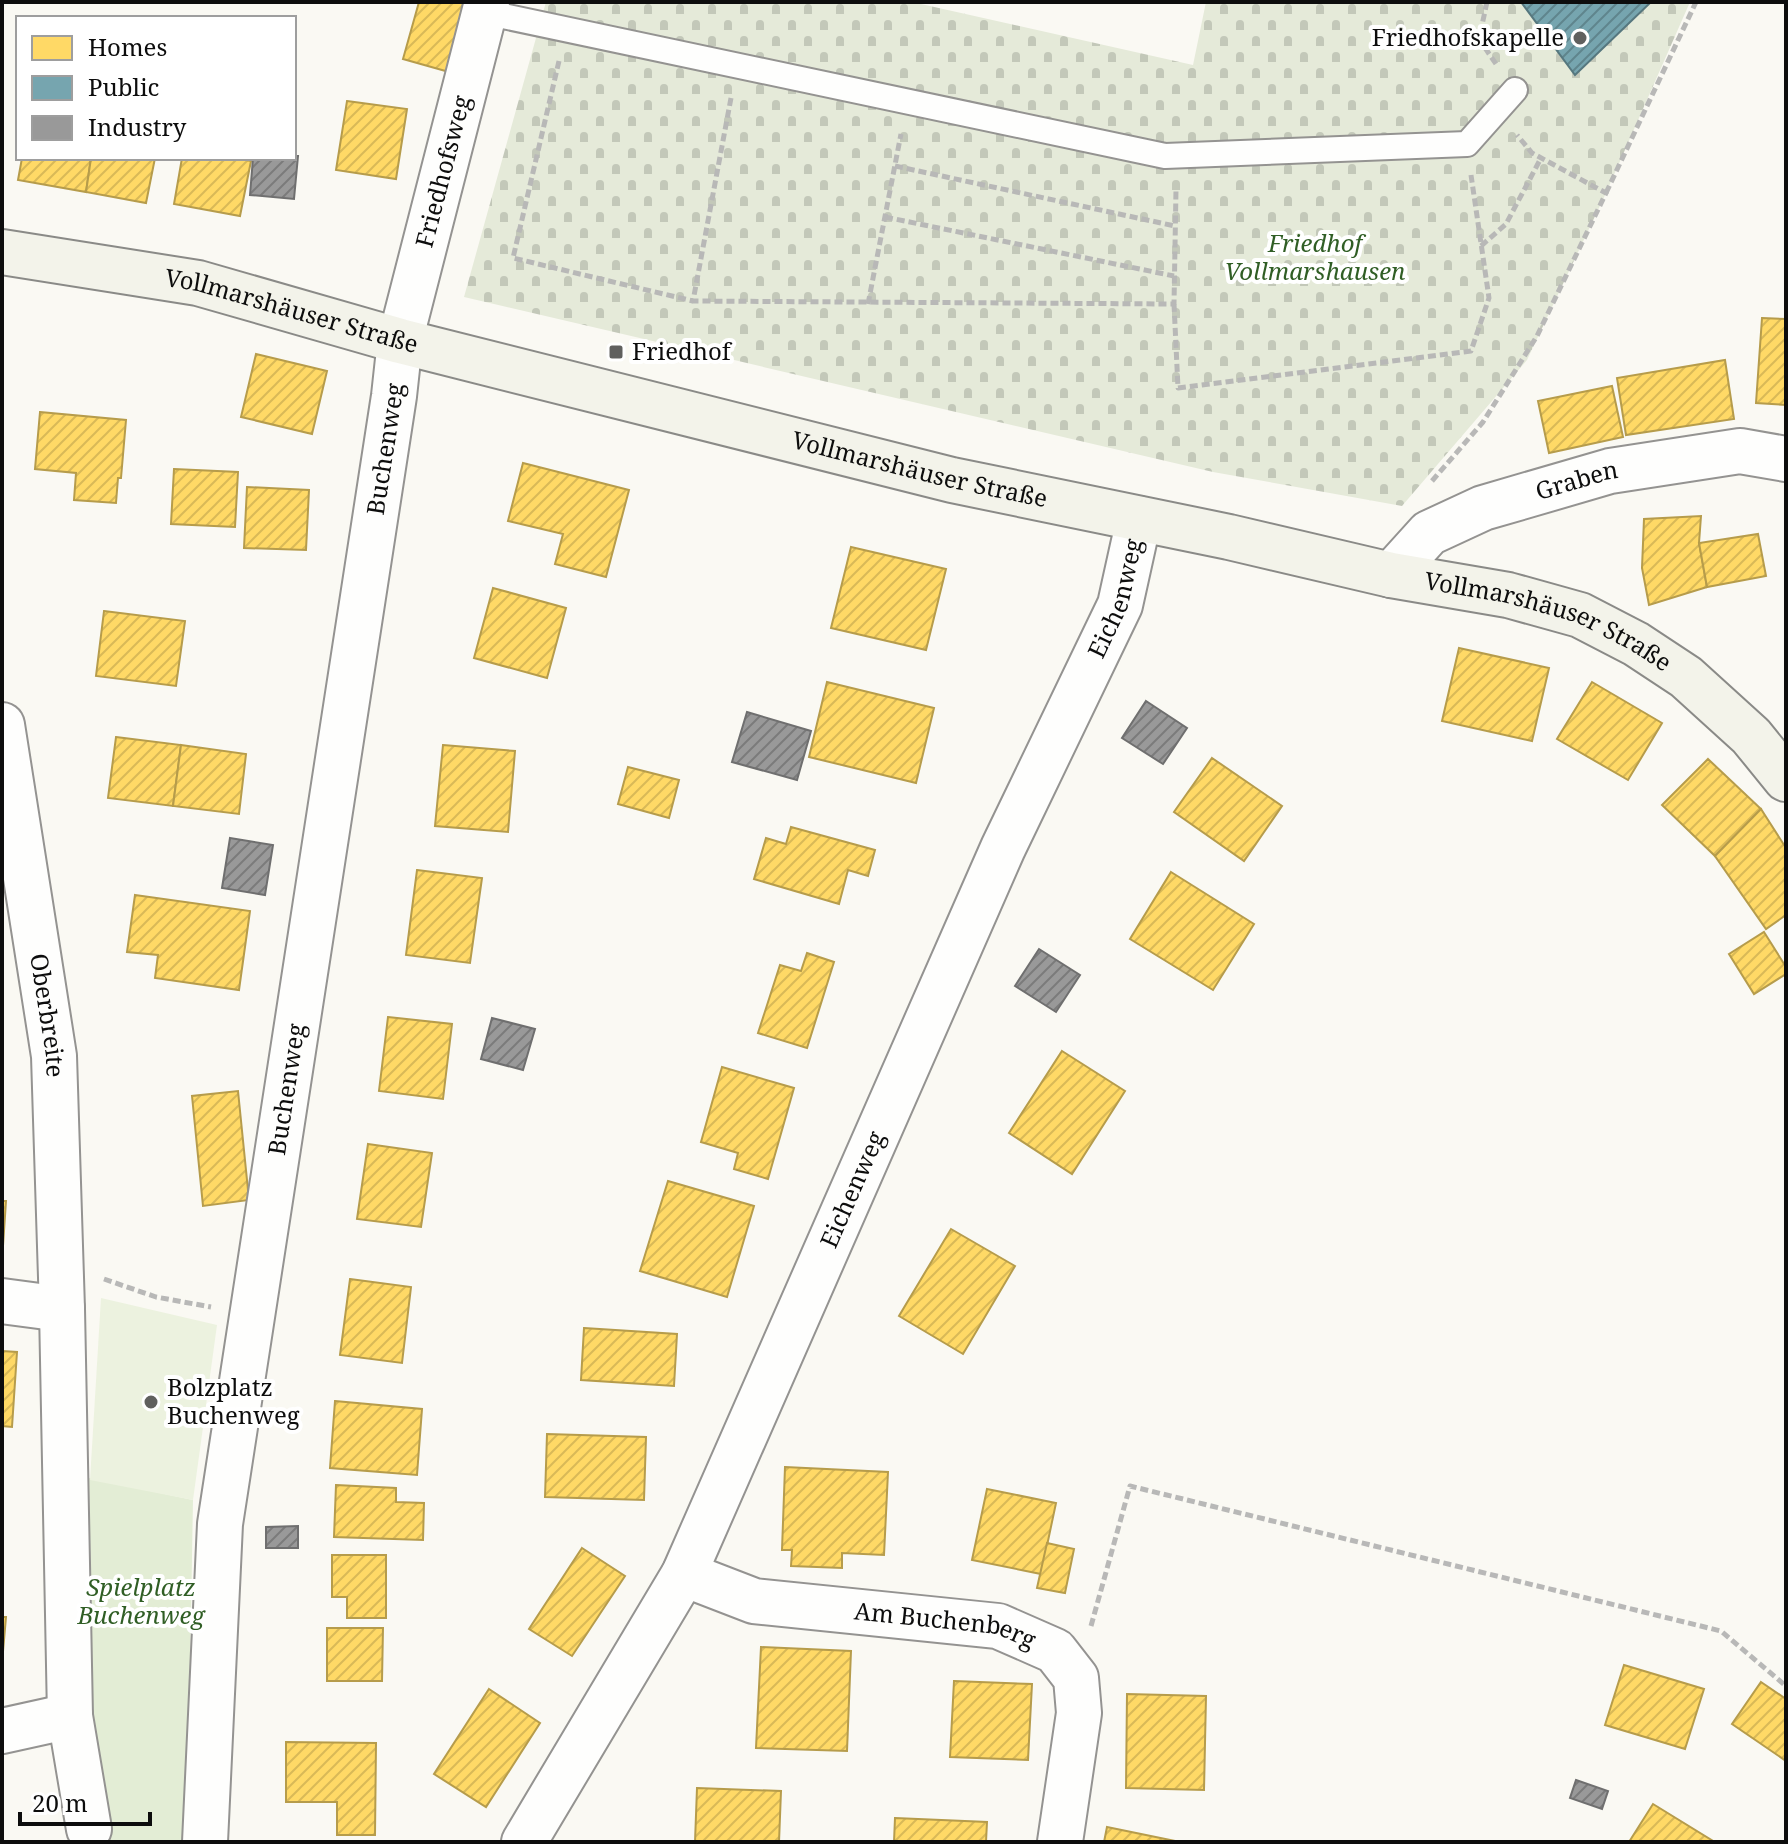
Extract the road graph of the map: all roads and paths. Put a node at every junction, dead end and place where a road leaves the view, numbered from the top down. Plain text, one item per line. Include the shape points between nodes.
1 (1487, 2) edge
2 (1696, 2) edge
3 (485, 7) edge
4 (567, 30) junction
5 (737, 66) junction
6 (1515, 90) joint
7 (907, 101) junction
8 (1498, 111) junction
9 (1467, 144) junction
10 (1176, 156) junction
11 (1541, 158) junction
12 (895, 166) junction
13 (1606, 193) junction
14 (885, 217) junction
15 (1175, 226) junction
16 (1481, 246) junction
17 (2, 252) edge
18 (1174, 276) junction
19 (693, 301) junction
20 (868, 304) junction
21 (1174, 304) junction
22 (400, 341) junction
23 (1786, 459) edge
24 (1139, 519) junction
25 (1429, 533) junction
26 (1391, 575) junction
27 (2, 725) edge
28 (1786, 779) edge
29 (61, 1265) junction
30 (2, 1301) edge
31 (62, 1309) junction
32 (251, 1315) junction
33 (684, 1574) junction
34 (1076, 1678) junction
35 (1786, 1686) edge
36 (70, 1716) junction
37 (2, 1731) edge
38 (89, 1829) dead end
39 (205, 1842) edge
40 (524, 1842) edge
41 (1060, 1842) edge

1 - 6 path via 1479,39
2 - 13 path
3 - 4 lane
3 - 22 street, Friedhofsweg
4 - 5 lane
4 - 19 path via 513,258
5 - 7 lane
5 - 19 path
6 - 8 lane
7 - 10 lane
7 - 12 path
8 - 9 lane
8 - 11 path
9 - 10 lane
9 - 16 path
10 - 15 path
11 - 13 path
11 - 16 path via 1506,224
12 - 14 path
12 - 15 path
13 - 25 path via 1530,349 1483,422 1429,485
14 - 18 path
14 - 20 path
15 - 18 path
16 - 21 path via 1489,298 1471,351 1178,388
17 - 22 main road, Vollmarshäuser Straße via 198,283
18 - 21 path
19 - 20 path
20 - 21 path
22 - 24 main road, Vollmarshäuser Straße via 952,480
22 - 32 street, Buchenweg
23 - 25 street, Graben via 1740,451 1610,471 1483,508
24 - 26 main road, Vollmarshäuser Straße
24 - 33 street, Eichenweg via 1120,605 1003,848
25 - 26 street, Graben
26 - 28 main road, Vollmarshäuser Straße via 1508,595 1580,615 1686,677 1751,736
27 - 29 street, Oberbreite via 54,1056
29 - 31 street, Oberbreite
29 - 32 path via 156,1297
30 - 31 street
31 - 36 street, Oberbreite
32 - 39 street, Buchenweg via 220,1524
33 - 34 street, Am Buchenberg via 754,1601 998,1626 1055,1651
33 - 40 street, Eichenweg
34 - 35 path via 1130,1486 1721,1631
34 - 41 street via 1079,1713
36 - 37 street
36 - 38 street, Oberbreite

